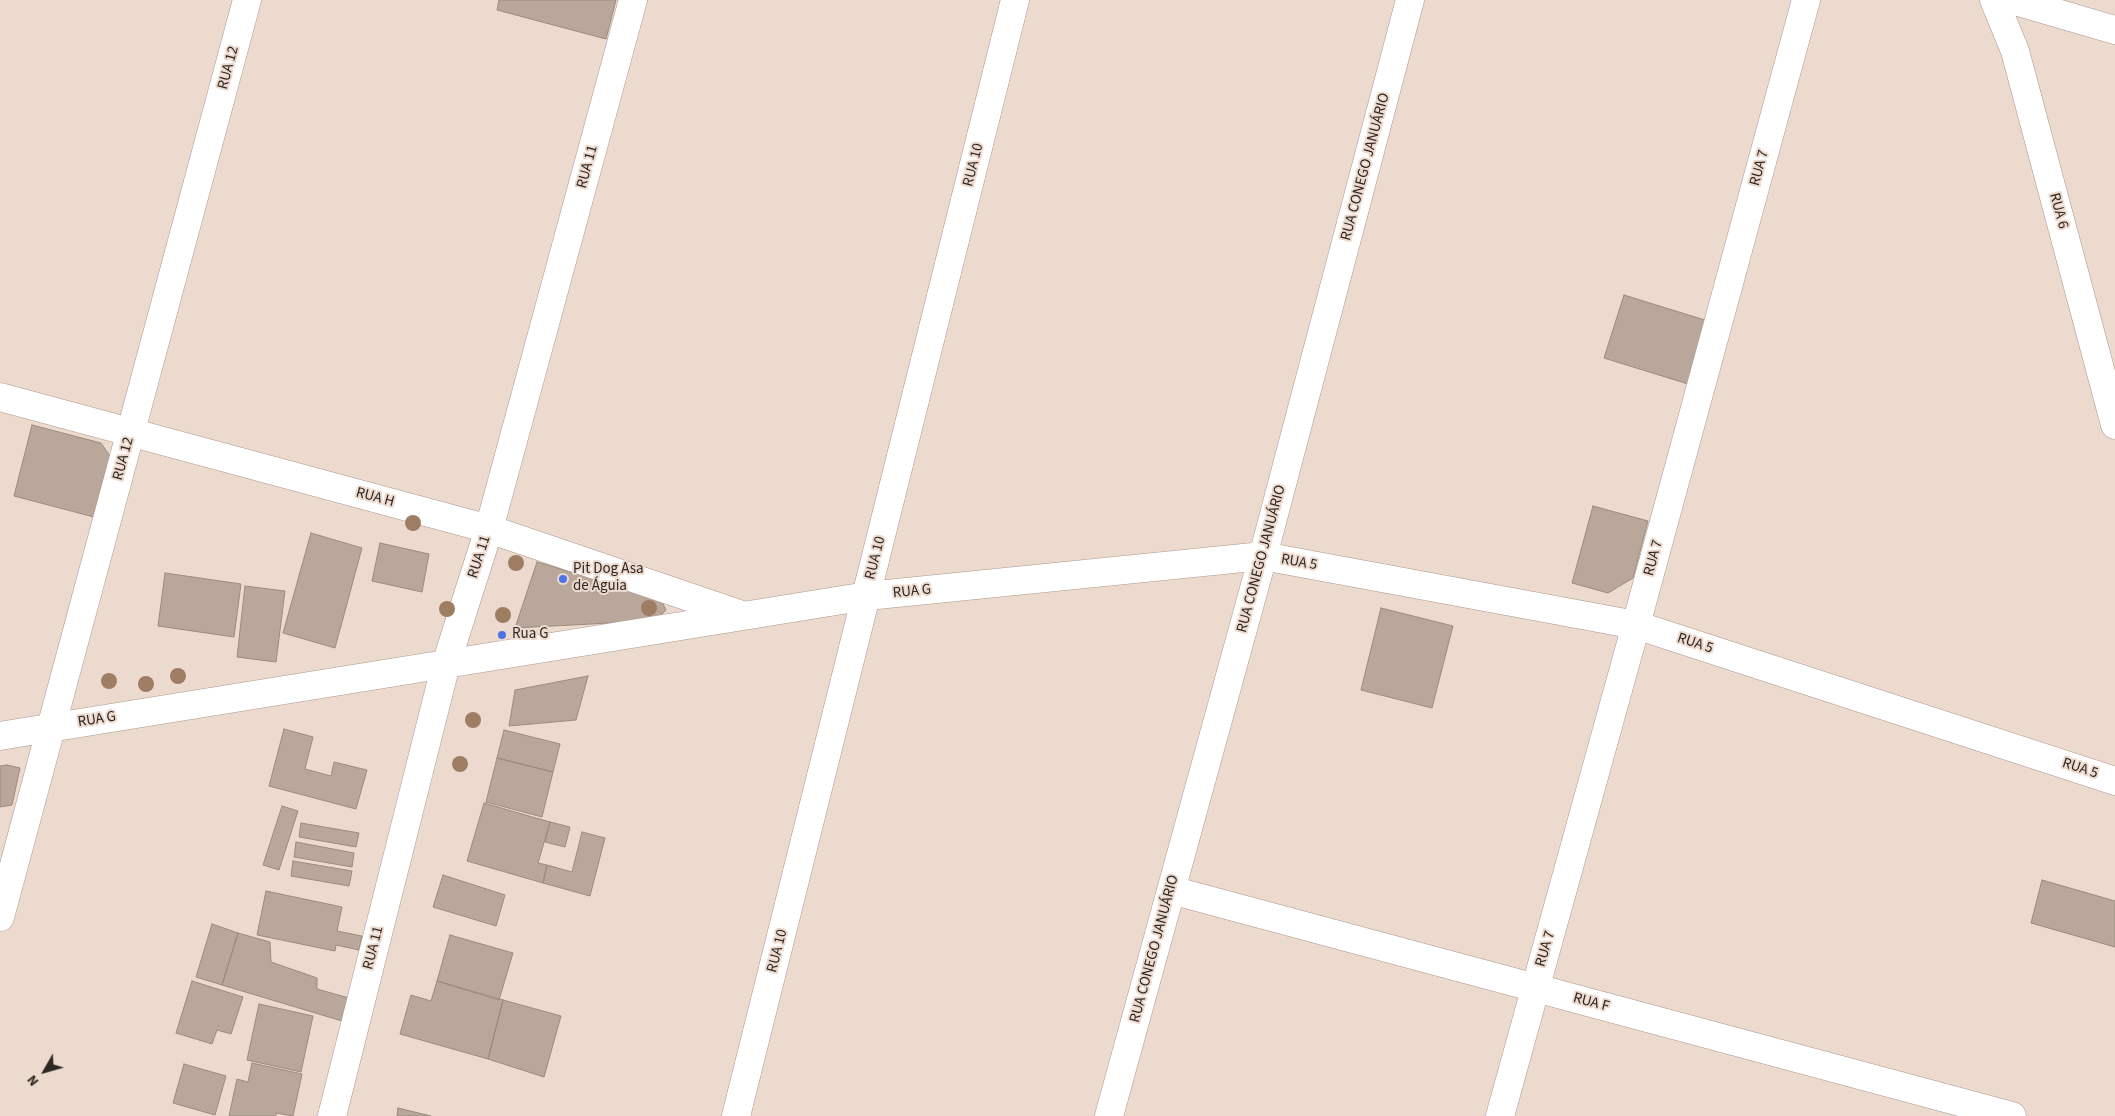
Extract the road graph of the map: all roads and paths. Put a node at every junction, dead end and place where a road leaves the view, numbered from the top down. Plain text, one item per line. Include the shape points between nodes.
1 (247, 0) edge
2 (633, 0) edge
3 (1015, 0) edge
4 (1410, 0) edge
5 (1806, 0) edge
6 (1994, 0) edge
7 (2012, 0) edge
8 (2115, 30) edge
9 (0, 397) edge
10 (2115, 425) edge
11 (131, 433) junction
12 (489, 529) junction
13 (1263, 556) junction
14 (867, 596) junction
15 (744, 616) junction
16 (1636, 625) junction
17 (446, 664) junction
18 (51, 727) junction
19 (0, 736) edge
20 (2115, 781) edge
21 (1171, 890) junction
22 (0, 917) edge
23 (1536, 988) junction
24 (332, 1116) edge
25 (736, 1116) edge
26 (1109, 1116) edge
27 (1500, 1116) edge
28 (2012, 1116) edge

1 - 11 street, RUA 12
2 - 12 street, RUA 11
3 - 14 street, RUA 10
4 - 13 street, RUA CONEGO JANUÁRIO
5 - 16 street, RUA 7
6 - 10 street, RUA 6 via 2015,51
7 - 8 street
9 - 11 street, RUA H
11 - 12 street, RUA H
11 - 18 street, RUA 12
12 - 15 street, RUA H
12 - 17 street, RUA 11
13 - 14 street, RUA G
13 - 16 street, RUA 5
13 - 21 street, RUA CONEGO JANUÁRIO
14 - 15 street, RUA G
14 - 25 street, RUA 10
15 - 17 street, RUA G
16 - 20 street, RUA 5
16 - 23 street, RUA 7
17 - 18 street, RUA G
17 - 24 street, RUA 11
18 - 19 street, RUA G
18 - 22 street, RUA 12
21 - 23 street, RUA F
21 - 26 street, RUA CONEGO JANUÁRIO
23 - 27 street, RUA 7
23 - 28 street, RUA F

